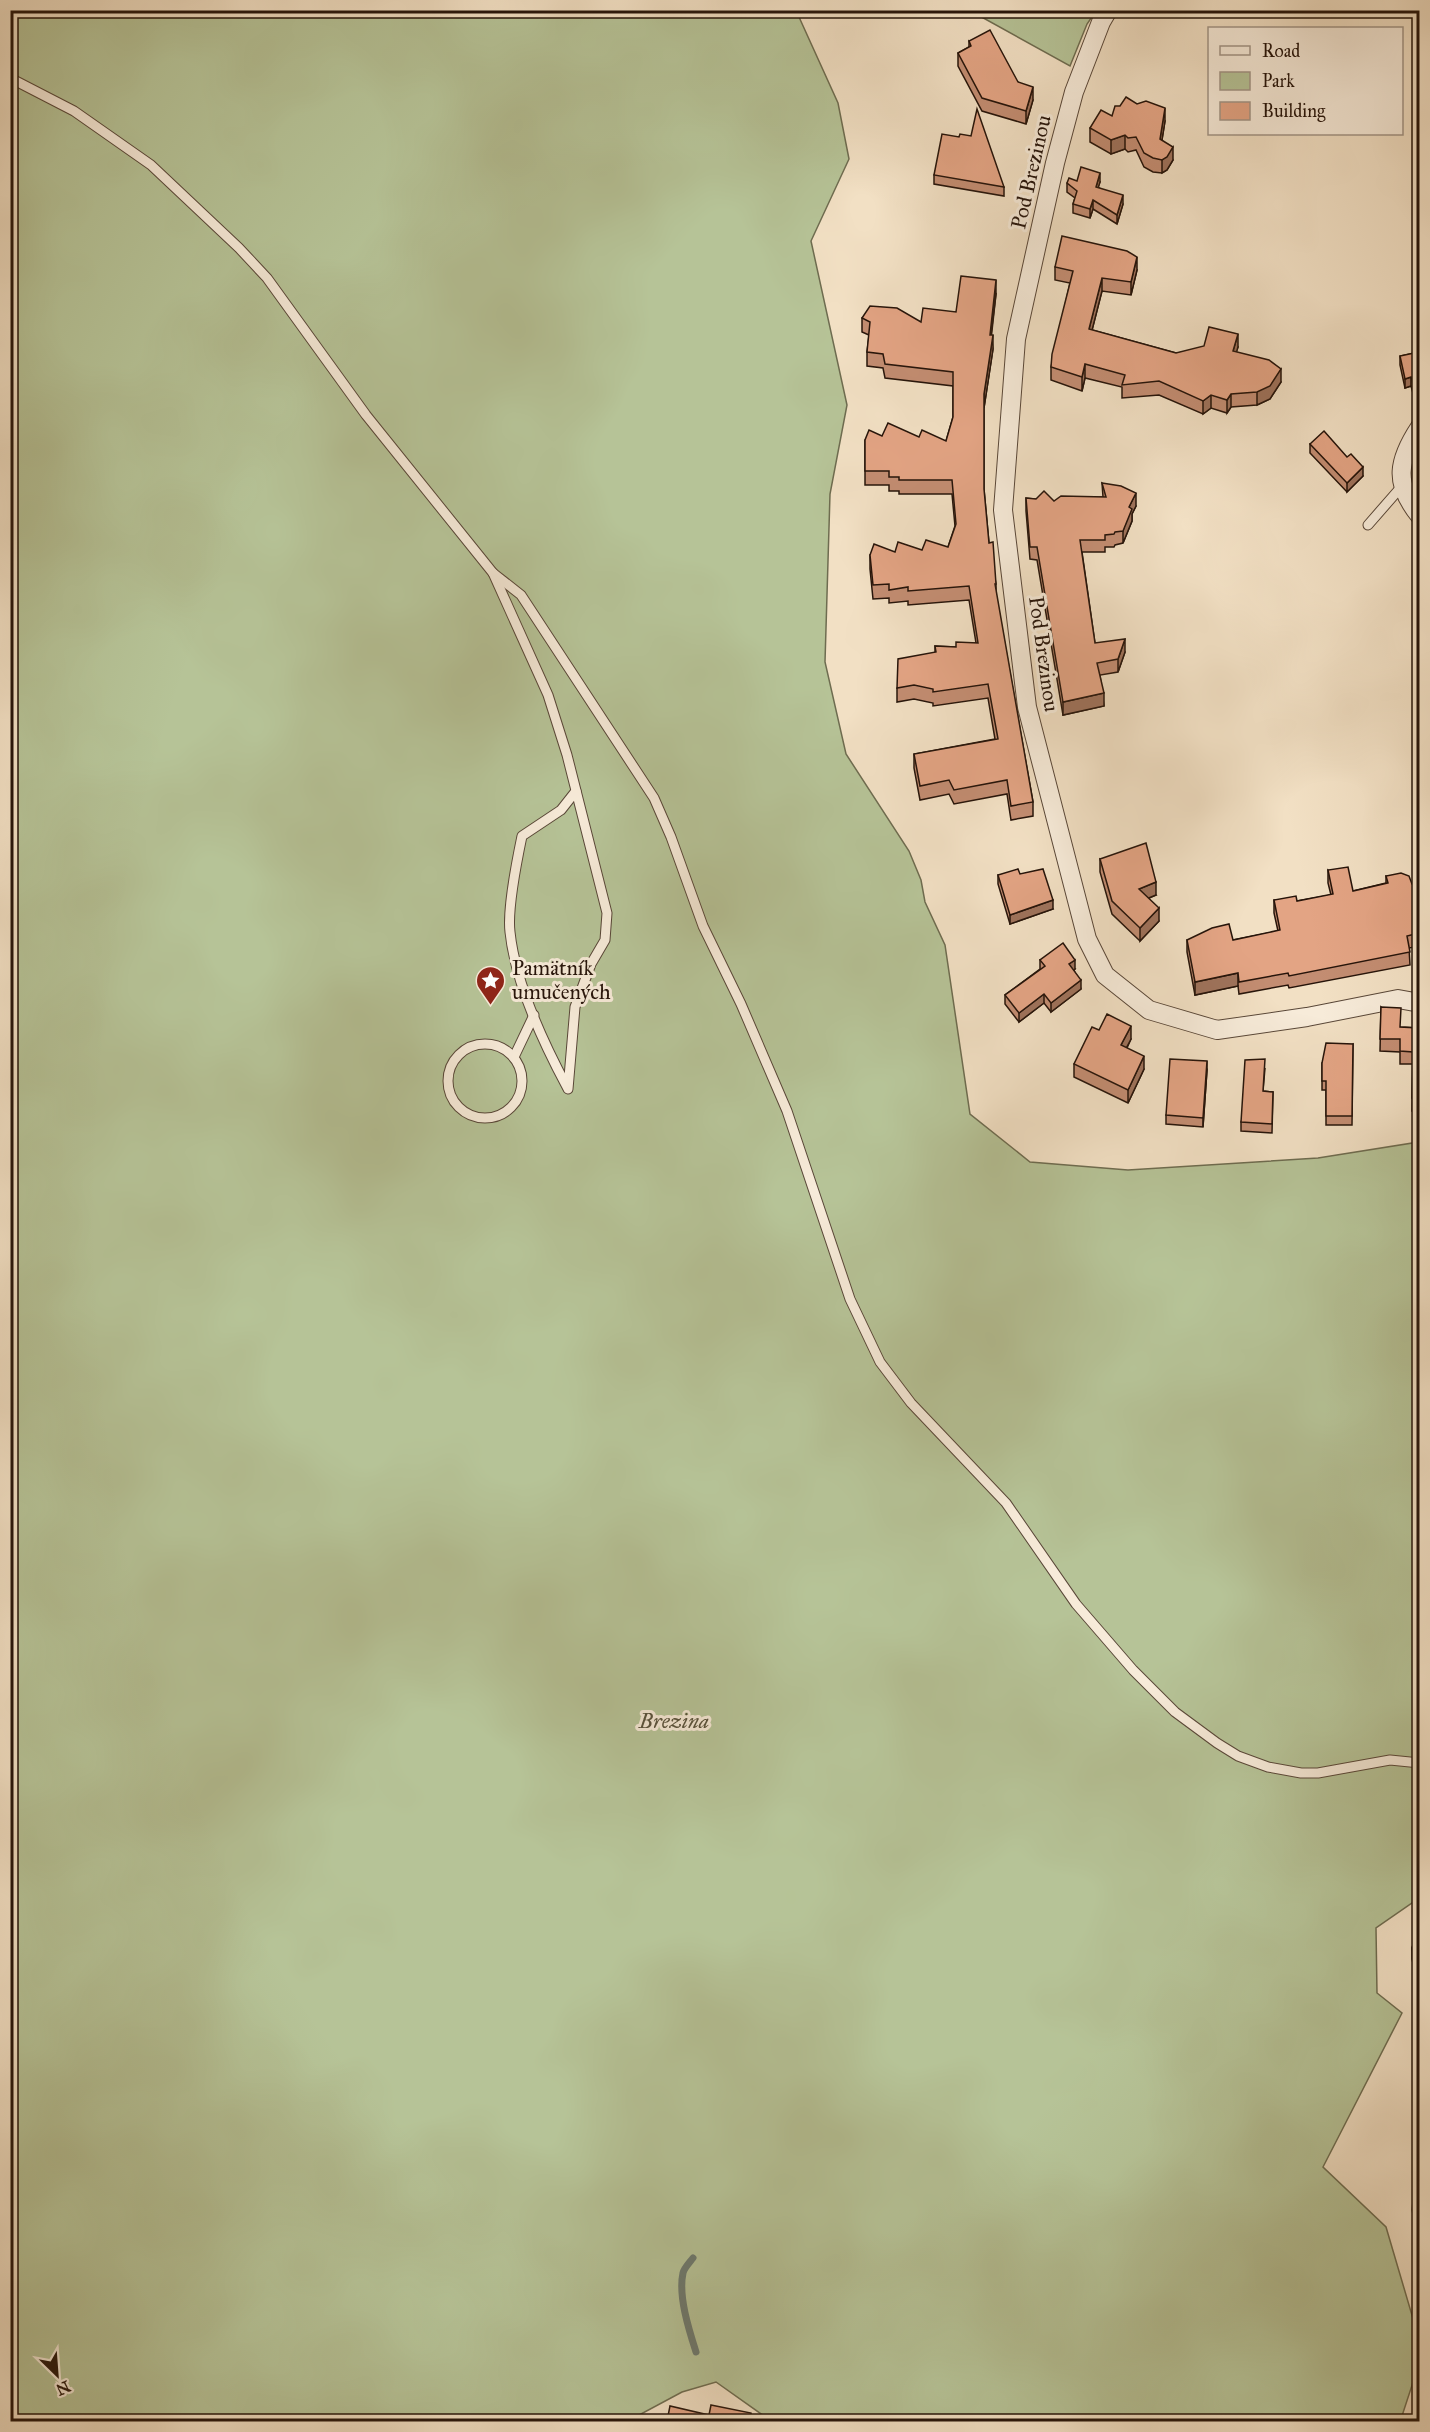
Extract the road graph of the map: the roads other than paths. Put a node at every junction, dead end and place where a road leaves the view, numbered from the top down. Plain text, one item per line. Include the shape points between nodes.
1 (1108, 10) edge
2 (10, 78) edge
3 (1419, 427) edge
4 (1402, 486) junction
5 (1419, 516) edge
6 (1368, 525) dead end
7 (493, 573) junction
8 (576, 791) junction
9 (1419, 1003) edge
10 (534, 1015) junction
11 (514, 1057) junction
12 (1419, 1763) edge

1 - 9 street, Pod Brezinou via 1074,92 1016,339 1003,510 1027,706 1087,939 1105,975 1149,1010 1217,1030 1398,999
2 - 7 lane via 74,111 151,165 239,248 267,278 366,415
3 - 4 street via 1406,448
4 - 5 street
4 - 6 lane
7 - 8 lane via 548,695
7 - 12 lane via 521,595 654,798 703,926 787,1111 850,1299 880,1362 911,1403 1006,1503 1076,1604 1133,1670 1175,1712 1218,1743 1238,1756 1268,1767 1301,1773 1390,1760
8 - 10 lane via 561,810 522,836 516,862 509,930
8 - 10 lane via 607,913 605,940 575,1007 568,1089
10 - 11 lane
11 - 11 lane via 496,1045 464,1050 448,1078 452,1099 459,1108 467,1114 488,1118 508,1110 523,1084

